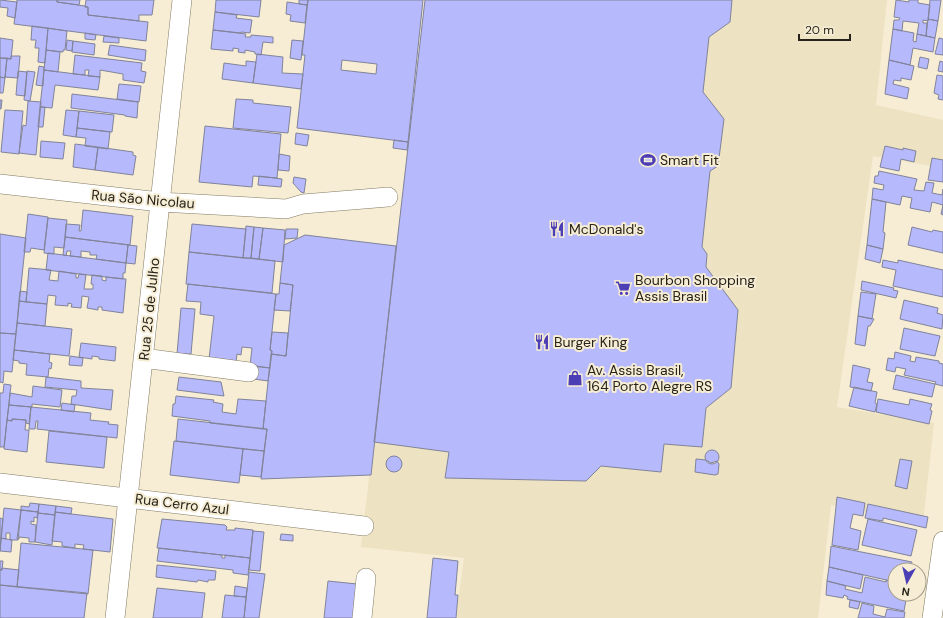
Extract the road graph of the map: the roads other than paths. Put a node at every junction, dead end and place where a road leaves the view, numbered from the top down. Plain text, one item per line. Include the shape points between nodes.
1 (182, 0) edge
2 (0, 184) edge
3 (388, 197) dead end
4 (160, 202) junction
5 (143, 358) junction
6 (248, 372) dead end
7 (0, 483) edge
8 (128, 497) junction
9 (364, 526) dead end
10 (943, 541) edge
11 (366, 578) dead end
12 (115, 618) edge
13 (362, 618) edge
14 (932, 618) edge

1 - 4 street, Rua 25 de Julho
2 - 4 street, Rua São Nicolau
3 - 4 street, Rua São Nicolau via 303,204 286,209
4 - 5 street, Rua 25 de Julho
5 - 6 street
5 - 8 street, Rua 25 de Julho
7 - 8 street, Rua Cerro Azul
8 - 9 street, Rua Cerro Azul
8 - 12 street, Rua 25 de Julho
10 - 14 street
11 - 13 street

